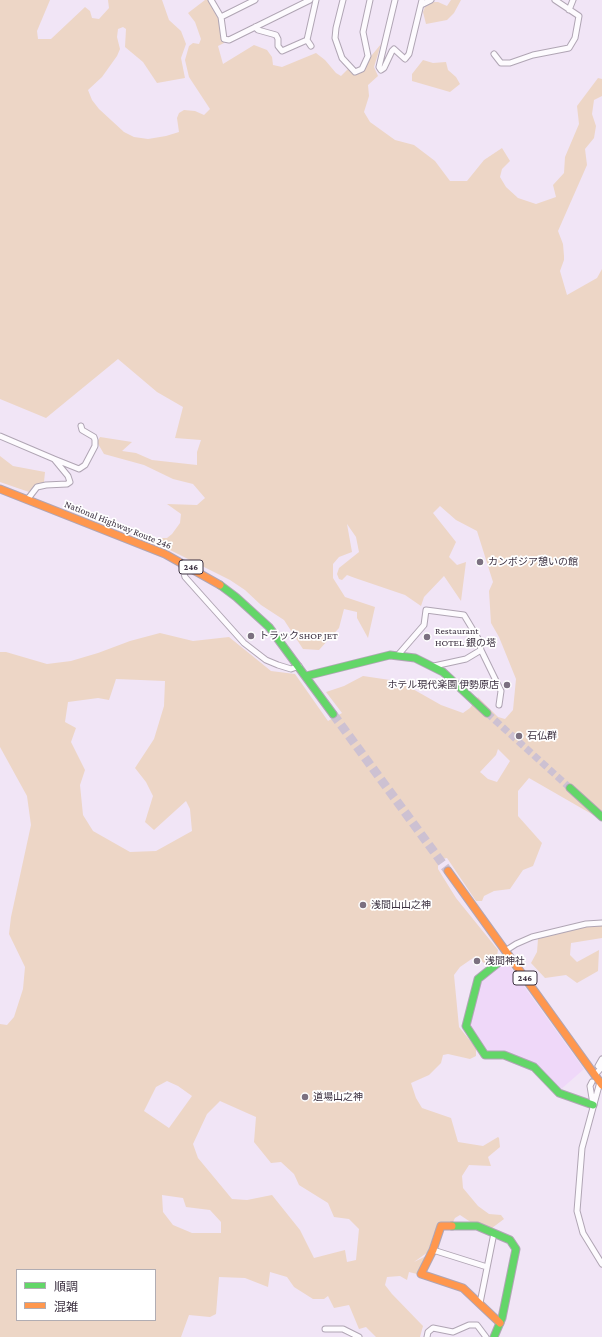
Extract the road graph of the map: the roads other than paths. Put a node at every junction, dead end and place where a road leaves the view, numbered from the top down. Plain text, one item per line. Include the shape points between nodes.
1 (211, 0) edge
2 (255, 0) edge
3 (310, 0) edge
4 (316, 0) edge
5 (343, 0) edge
6 (370, 0) edge
7 (396, 0) edge
8 (431, 0) edge
9 (555, 0) edge
10 (573, 0) edge
11 (421, 2) edge
12 (570, 10) junction
13 (221, 17) junction
14 (255, 27) junction
15 (307, 40) junction
16 (312, 46) dead end
17 (494, 54) dead end
18 (81, 426) dead end
19 (0, 436) edge
20 (54, 459) junction
21 (0, 489) edge
22 (27, 500) junction
23 (180, 561) junction
24 (481, 650) junction
25 (398, 655) junction
26 (299, 666) junction
27 (434, 666) junction
28 (306, 676) junction
29 (499, 705) dead end
30 (487, 712) tunnel mouth
31 (333, 714) tunnel mouth
32 (570, 788) tunnel mouth
33 (602, 817) edge
34 (448, 871) tunnel mouth
35 (602, 922) edge
36 (506, 953) junction
37 (602, 1059) edge
38 (600, 1066) edge
39 (594, 1078) junction
40 (601, 1083) edge
41 (593, 1105) junction
42 (494, 1234) junction
43 (433, 1250) junction
44 (602, 1264) edge
45 (487, 1267) junction
46 (480, 1303) junction
47 (500, 1323) junction
48 (325, 1328) dead end
49 (360, 1337) edge
50 (427, 1337) edge
51 (486, 1337) edge
52 (494, 1337) edge

1 - 13 street
2 - 13 street
3 - 14 street
4 - 15 street
5 - 6 street via 335,38 342,58 355,72 362,69 368,56 363,32
7 - 11 street via 379,67 381,70 394,49 405,59 409,54
8 - 11 street
9 - 12 street
10 - 12 street
12 - 17 street via 579,20 574,41 569,48 533,55 510,63 501,63
13 - 14 street via 224,39 229,40
14 - 15 street via 276,35 282,51
15 - 16 street
18 - 20 street via 82,430 95,440 95,446 86,465 79,469
19 - 20 street
20 - 22 street via 70,482 37,488
21 - 22 main road, National Highway Route 246 / 246
22 - 23 main road, National Highway Route 246 / 246
23 - 26 main road, National Highway Route 246 / 246 via 210,578 246,604 269,627
23 - 26 street via 185,577 244,643 266,660 291,669
24 - 25 street via 479,640 464,615 426,610 424,625
24 - 27 street via 466,659
24 - 29 street via 501,691
25 - 27 main road via 419,659
25 - 28 main road via 380,657
26 - 28 main road, National Highway Route 246 / 246
27 - 30 main road
28 - 31 main road, National Highway Route 246 / 246
32 - 33 main road
34 - 36 main road, 246
35 - 36 street via 532,937 516,944
36 - 39 main road, 246
36 - 41 main road via 478,979 466,1026 485,1055 504,1055 534,1066 559,1093
37 - 38 street
38 - 39 street
39 - 40 main road, 246
39 - 41 street via 590,1086
40 - 41 street
41 - 44 street via 582,1148 577,1212 583,1233
42 - 43 main road via 477,1226 441,1226
42 - 45 street
42 - 47 main road via 510,1240 516,1249
43 - 45 street
43 - 46 main road via 421,1274 463,1288
45 - 46 street
46 - 47 main road
47 - 52 main road
48 - 49 street via 343,1329
50 - 51 street via 433,1328 453,1332 474,1324

